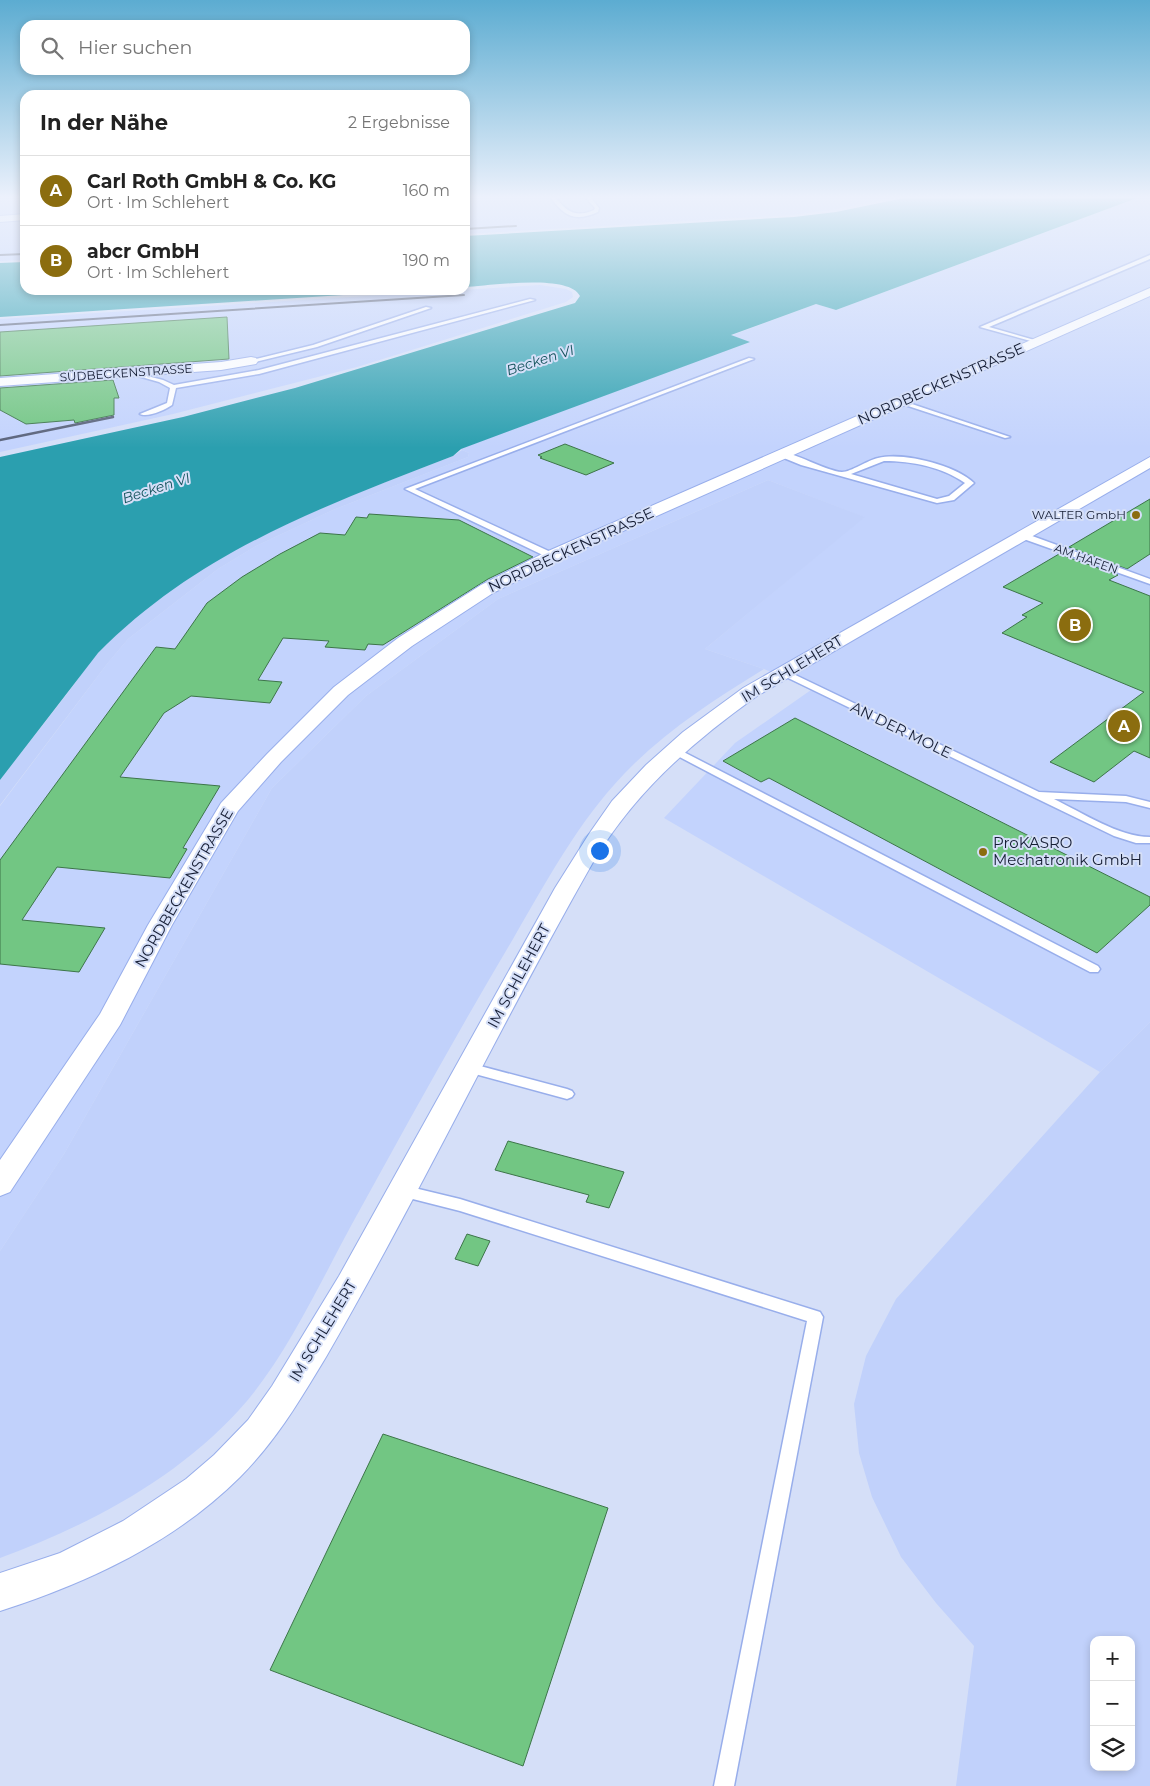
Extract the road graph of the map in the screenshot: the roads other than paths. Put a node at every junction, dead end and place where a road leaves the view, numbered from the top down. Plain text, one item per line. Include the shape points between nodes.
1 (1092, 281) edge
2 (1150, 292) edge
3 (532, 300) dead end
4 (428, 308) dead end
5 (1032, 341) junction
6 (751, 359) dead end
7 (252, 361) joint
8 (133, 372) junction
9 (0, 382) edge
10 (173, 387) junction
11 (901, 402) junction
12 (143, 414) dead end
13 (1007, 438) dead end
14 (782, 454) junction
15 (1150, 462) edge
16 (844, 474) junction
17 (1021, 535) junction
18 (552, 556) junction
19 (1150, 582) edge
20 (784, 673) junction
21 (674, 750) junction
22 (1018, 787) junction
23 (1150, 805) edge
24 (1150, 840) edge
25 (1094, 969) dead end
26 (469, 1068) junction
27 (567, 1094) dead end
28 (0, 1184) edge
29 (402, 1191) junction
30 (0, 1592) edge
31 (724, 1786) edge

1 - 5 lane via 983,327
2 - 5 street, NORDBECKENSTRASSE
3 - 10 lane via 259,372
4 - 7 lane via 315,346
5 - 11 street, NORDBECKENSTRASSE
6 - 18 lane via 409,489
7 - 8 street, SÜDBECKENSTRASSE
8 - 9 street, SÜDBECKENSTRASSE
8 - 10 lane
10 - 12 lane via 170,404
11 - 13 lane
11 - 14 street, NORDBECKENSTRASSE
14 - 16 lane
14 - 18 street, NORDBECKENSTRASSE
15 - 17 street, IM SCHLEHERT
16 - 16 lane via 937,501 951,498 970,483 960,475 908,459 882,459
17 - 19 lane, AM HAFEN
17 - 20 street, IM SCHLEHERT
18 - 28 street, NORDBECKENSTRASSE via 487,589 446,615 341,691 229,808 160,924 112,1018
20 - 21 street, IM SCHLEHERT via 704,724
20 - 22 lane, AN DER MOLE
21 - 25 lane
21 - 26 street, IM SCHLEHERT via 642,781 605,826 567,888
22 - 23 lane, AN DER MOLE via 1074,800 1117,798
22 - 24 lane, AN DER MOLE via 1118,834 1136,840
26 - 27 lane
26 - 29 street, IM SCHLEHERT
29 - 30 street, IM SCHLEHERT via 294,1381 250,1443 219,1473 133,1535 76,1566
29 - 31 lane via 460,1205 815,1317

